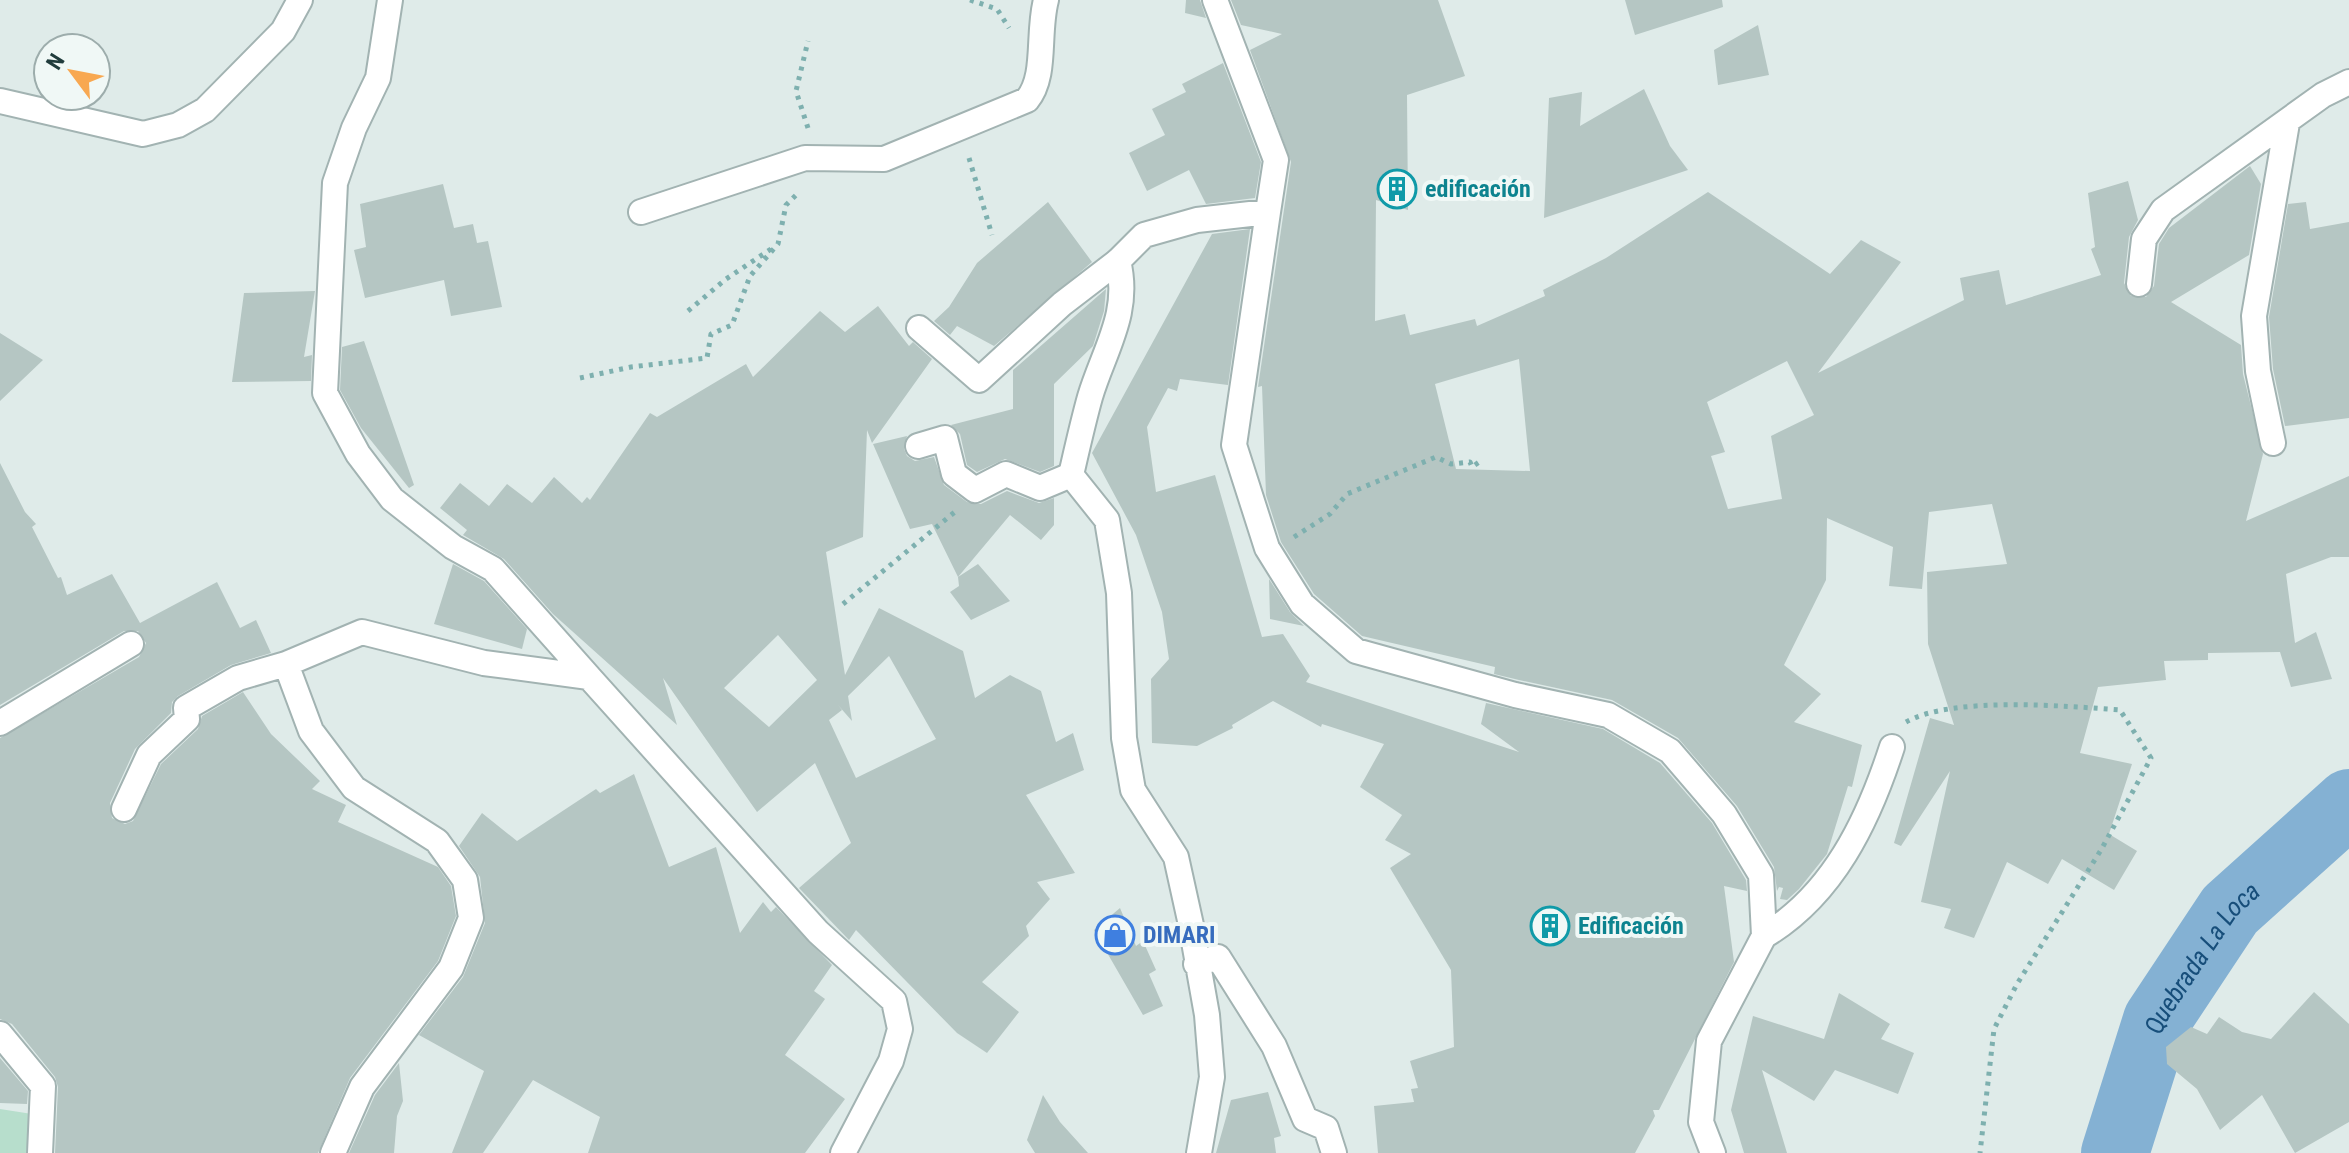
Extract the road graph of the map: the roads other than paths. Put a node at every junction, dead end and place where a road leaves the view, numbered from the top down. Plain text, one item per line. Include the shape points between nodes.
1 (300, 0) edge
2 (390, 0) edge
3 (1046, 0) edge
4 (1215, 0) edge
5 (2349, 82) edge
6 (0, 101) edge
7 (2287, 123) junction
8 (641, 212) dead end
9 (1268, 212) junction
10 (1118, 261) junction
11 (2139, 284) dead end
12 (919, 328) dead end
13 (2273, 443) dead end
14 (918, 446) dead end
15 (1071, 475) junction
16 (131, 644) dead end
17 (286, 664) junction
18 (589, 677) junction
19 (0, 723) edge
20 (1892, 747) road end
21 (124, 809) dead end
22 (1764, 936) junction
23 (1196, 964) junction
24 (3, 1041) edge
25 (40, 1153) edge
26 (333, 1153) edge
27 (843, 1153) edge
28 (1199, 1153) edge
29 (1334, 1153) edge
30 (1713, 1153) edge

1 - 6 street via 283,31 228,88 205,110 178,125 143,134
2 - 18 street via 378,78 335,183 325,393 358,454 392,499 453,547 493,569
3 - 8 street via 1038,56 1041,74 1027,100 891,157 805,158
4 - 9 street via 1276,160
5 - 7 street
7 - 11 street via 2163,210 2144,239
7 - 13 street via 2254,316 2258,371
9 - 10 street via 1197,220 1144,235
9 - 22 street via 1234,445 1267,548 1302,604 1356,651 1608,715 1670,751 1724,814 1761,875
10 - 12 street via 979,380
10 - 15 street via 1122,278 1116,335 1091,395
14 - 15 street via 945,438 954,474 975,490 1006,474 1040,488
15 - 23 street via 1107,520 1119,593 1124,738 1133,790 1176,857
16 - 19 street
17 - 18 street via 362,632 484,663
17 - 21 street via 238,678 186,708 187,719 149,755
17 - 26 street via 311,731 354,788 437,841 465,880 471,918 451,968 362,1087
18 - 27 street via 818,932 894,1001 900,1029 891,1061
20 - 22 street via 1841,861 1789,921
22 - 30 street via 1709,1041 1701,1122
23 - 28 street via 1212,1077
23 - 29 street via 1218,957 1274,1046 1305,1119 1326,1128
24 - 25 street via 43,1086

